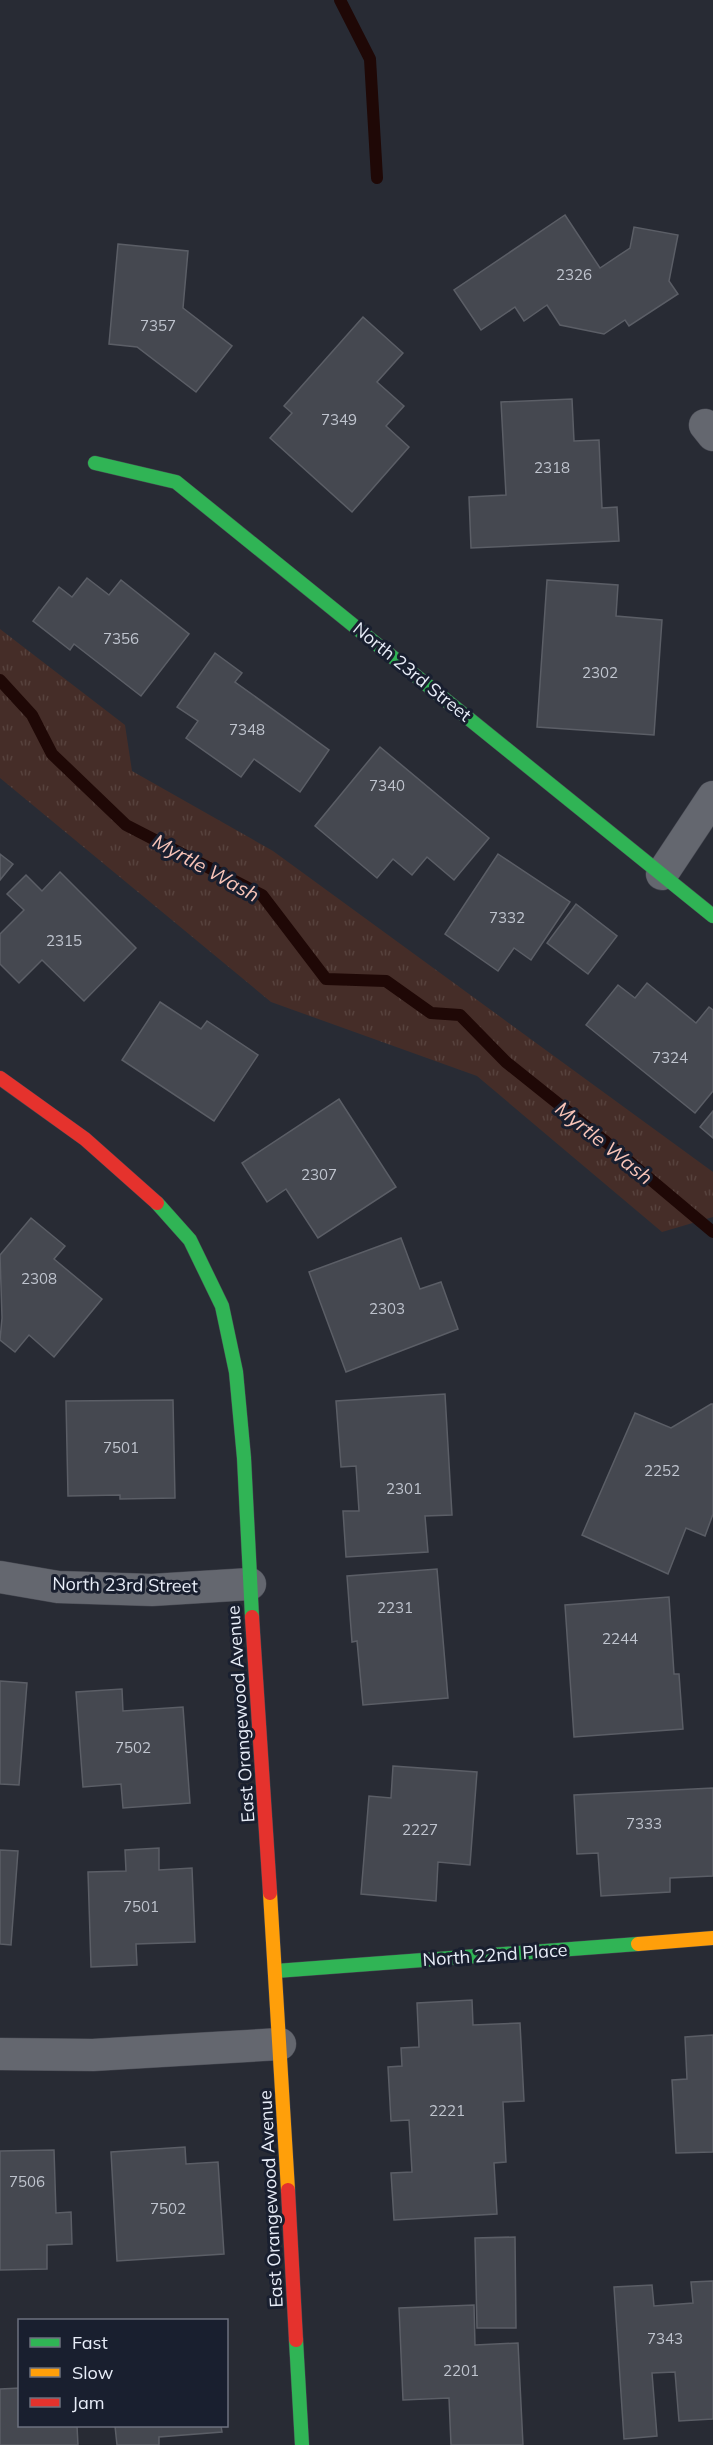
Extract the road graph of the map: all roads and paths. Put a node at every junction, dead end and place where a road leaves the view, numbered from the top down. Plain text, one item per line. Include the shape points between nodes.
1 (95, 463) dead end
2 (713, 797) edge
3 (662, 874) junction
4 (713, 916) edge
5 (0, 1078) edge
6 (0, 1577) edge
7 (250, 1584) junction
8 (713, 1938) edge
9 (276, 1971) junction
10 (280, 2044) junction
11 (0, 2054) edge
12 (302, 2445) edge

1 - 3 street, North 23rd Street via 176,482
2 - 3 street
3 - 4 street, North 23rd Street
5 - 7 street, East Orangewood Avenue via 85,1139 149,1194 190,1240 222,1306 236,1372
6 - 7 street, North 23rd Street via 58,1587 141,1589
7 - 9 street, East Orangewood Avenue
8 - 9 street, North 22nd Place
9 - 10 street, East Orangewood Avenue
10 - 11 street via 93,2055
10 - 12 street, East Orangewood Avenue

